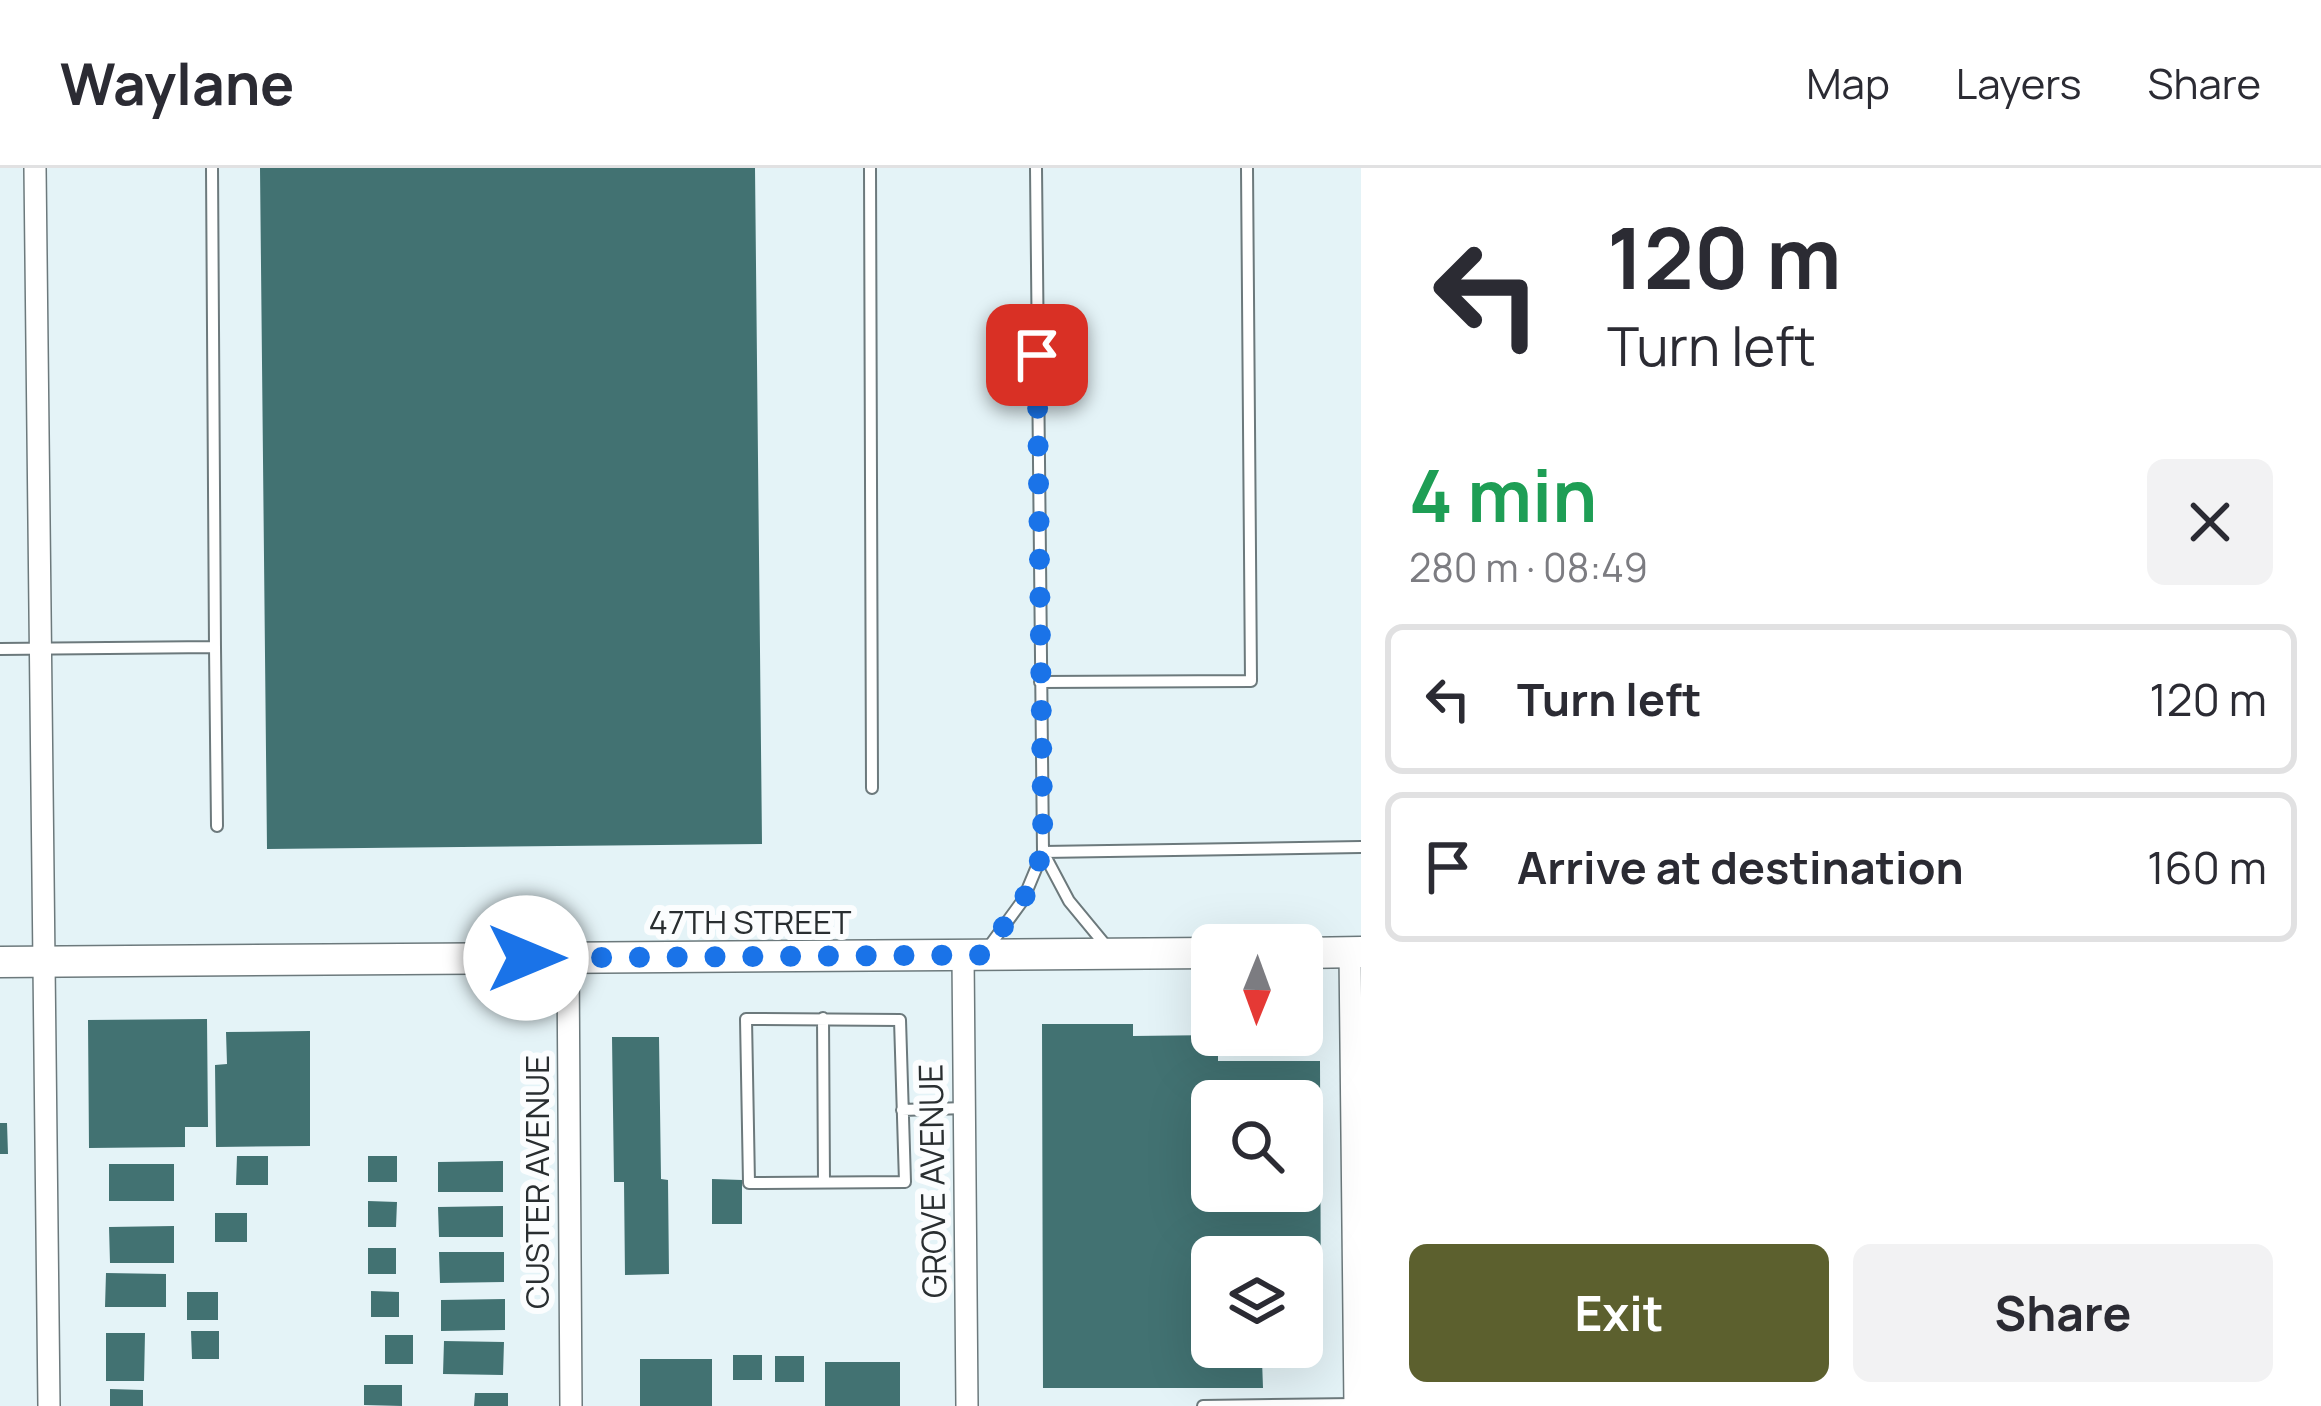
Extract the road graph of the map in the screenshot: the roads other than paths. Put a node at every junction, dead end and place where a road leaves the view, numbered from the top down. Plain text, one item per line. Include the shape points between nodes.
1 (35, 168) edge
2 (212, 168) edge
3 (870, 168) edge
4 (1036, 168) edge
5 (1247, 168) edge
6 (215, 647) junction
7 (0, 649) edge
8 (41, 651) junction
9 (1040, 682) junction
10 (872, 788) dead end
11 (217, 826) dead end
12 (1361, 847) edge
13 (1043, 852) junction
14 (1323, 952) edge
15 (1356, 952) edge
16 (1191, 953) edge
17 (1113, 954) junction
18 (973, 955) junction
19 (568, 958) junction
20 (0, 962) edge
21 (46, 962) junction
22 (824, 1018) junction
23 (964, 1108) junction
24 (902, 1110) junction
25 (1357, 1155) edge
26 (824, 1182) junction
27 (1355, 1405) edge
28 (49, 1406) edge
29 (571, 1406) edge
30 (967, 1406) edge
31 (1203, 1406) edge

1 - 8 street
2 - 6 lane
3 - 10 lane
4 - 9 lane
5 - 9 lane via 1251,681
6 - 8 lane
6 - 11 lane
7 - 8 lane
8 - 21 street
9 - 13 lane
12 - 13 lane
13 - 17 lane via 1069,901
13 - 18 lane via 1023,901
14 - 15 main road
15 - 25 street
16 - 17 main road, 47TH STREET
17 - 18 main road, 47TH STREET
18 - 19 main road, 47TH STREET
18 - 23 street, GROVE AVENUE
19 - 21 main road, 47TH STREET
19 - 29 street, CUSTER AVENUE
20 - 21 main road, 47TH STREET
21 - 28 street
22 - 24 lane via 900,1020
22 - 26 lane
22 - 26 lane via 746,1018 749,1183
23 - 24 lane
23 - 30 street, GROVE AVENUE
24 - 26 lane via 905,1181
25 - 27 street
27 - 31 lane

